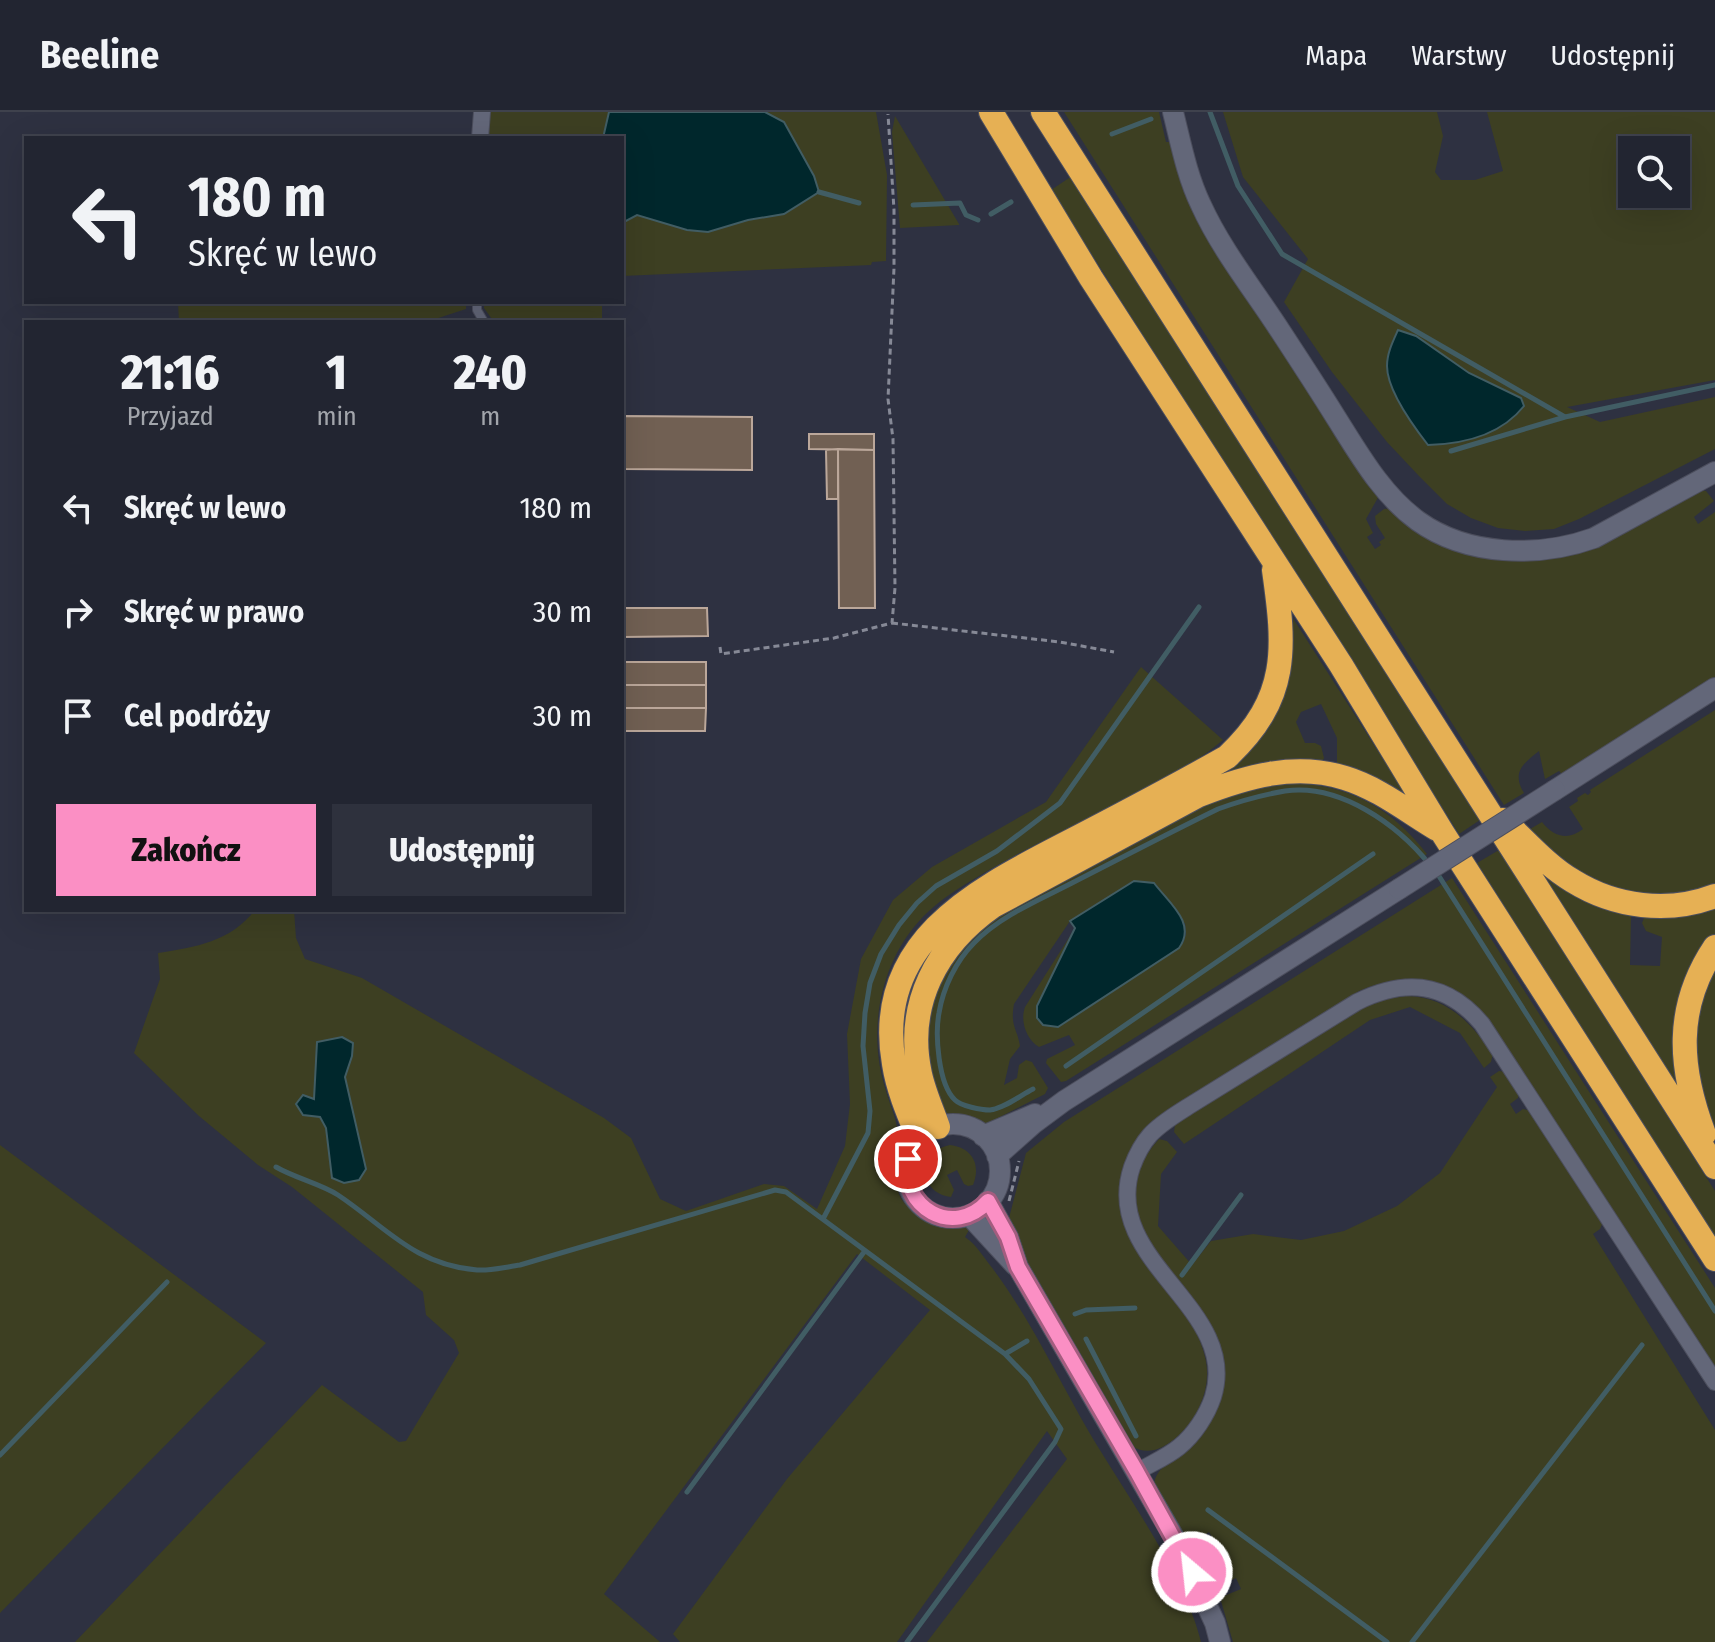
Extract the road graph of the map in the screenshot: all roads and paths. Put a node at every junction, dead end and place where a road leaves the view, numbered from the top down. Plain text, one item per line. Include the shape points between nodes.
1 (482, 112) edge
2 (991, 112) edge
3 (1043, 112) edge
4 (1173, 112) edge
5 (888, 114) dead end
6 (480, 136) edge
7 (1715, 472) edge
8 (1274, 564) junction
9 (892, 623) junction
10 (720, 647) dead end
11 (1114, 652) dead end
12 (1715, 688) edge
13 (1481, 800) junction
14 (1442, 832) junction
15 (1715, 896) edge
16 (1715, 947) edge
17 (1064, 1101) junction
18 (929, 1133) junction
19 (983, 1136) junction
20 (1021, 1155) dead end
21 (997, 1156) junction
22 (1715, 1165) edge
23 (997, 1204) junction
24 (969, 1215) junction
25 (1715, 1259) edge
26 (1018, 1267) junction
27 (1715, 1382) edge
28 (1137, 1472) junction
29 (1220, 1642) edge

1 - 6 street
2 - 8 highway
3 - 13 highway
4 - 7 street via 1185,165 1206,216 1370,472 1418,521 1473,546 1505,550 1575,545
5 - 9 path via 894,254 888,399 893,439
8 - 14 highway
8 - 18 highway via 1282,633 1278,679 1238,747 1152,799 975,892 935,927 914,955 895,999 891,1043 899,1088
9 - 10 path via 834,638 721,654
9 - 11 path
12 - 17 street, bridge
13 - 15 highway via 1570,880 1603,897 1663,906
13 - 22 highway
14 - 18 highway via 1344,777 1302,771 1257,775 1199,795 993,906 939,958 918,1012 916,1042
14 - 25 highway
16 - 22 highway via 1695,982 1683,1057
17 - 19 street
17 - 21 street
18 - 19 street via 962,1125
18 - 24 street via 910,1152 906,1167 911,1192 936,1215
19 - 21 street
20 - 23 path
21 - 23 street
23 - 24 street
23 - 26 street
24 - 26 street
26 - 28 street
27 - 28 street via 1482,1024 1440,992 1387,989 1357,1002 1189,1106 1162,1124 1139,1152 1129,1177 1130,1219 1140,1243 1202,1327 1214,1357 1216,1386 1208,1409 1178,1449
28 - 29 street via 1199,1587

